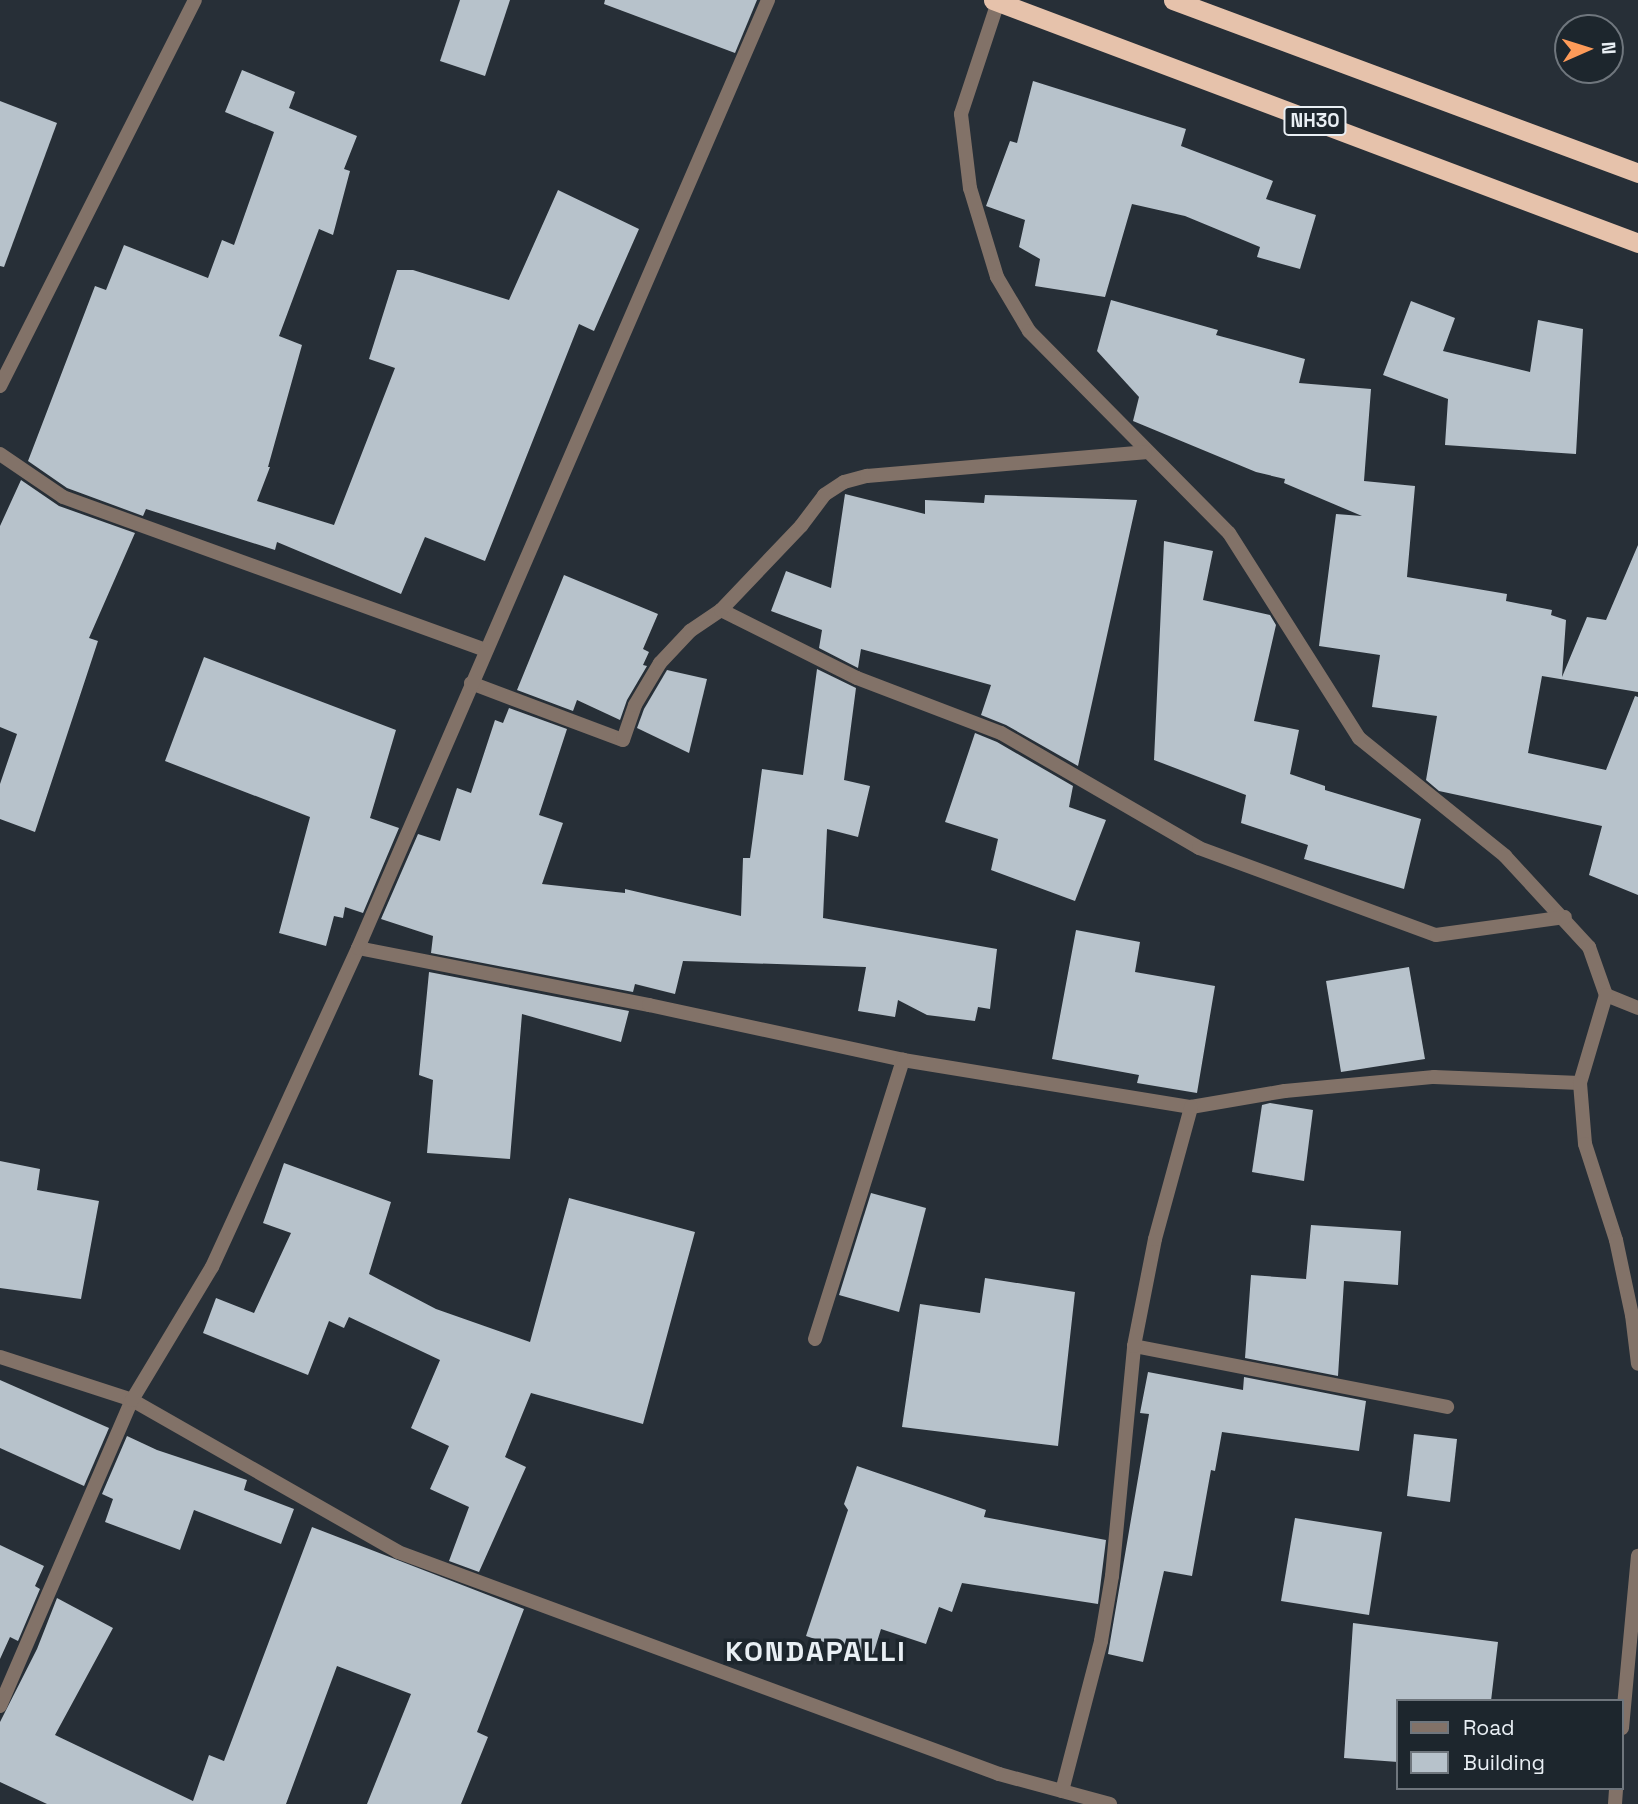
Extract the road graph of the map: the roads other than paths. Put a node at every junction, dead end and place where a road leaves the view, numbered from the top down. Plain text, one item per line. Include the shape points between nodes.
1 (195, 0) edge
2 (768, 0) edge
3 (1173, 0) edge
4 (995, 1) edge
5 (1638, 173) edge
6 (1638, 243) edge
7 (0, 386) edge
8 (1145, 452) junction
9 (0, 454) edge
10 (722, 610) junction
11 (485, 650) junction
12 (471, 683) junction
13 (1565, 917) junction
14 (358, 947) junction
15 (1606, 995) junction
16 (1638, 1009) edge
17 (903, 1060) junction
18 (1580, 1083) junction
19 (1191, 1107) junction
20 (815, 1339) dead end
21 (1134, 1346) junction
22 (0, 1357) edge
23 (1638, 1364) edge
24 (132, 1400) junction
25 (1447, 1406) dead end
26 (1638, 1556) edge
27 (0, 1706) edge
28 (1624, 1706) edge
29 (1062, 1791) junction
30 (1110, 1804) edge

1 - 7 street
2 - 11 street
3 - 5 highway
4 - 6 highway, NH30
4 - 8 street via 961,114 970,188 998,277 1029,331
8 - 10 street via 867,476 844,482 824,495
8 - 13 street via 1228,533 1359,738 1505,856
9 - 11 street via 62,497
10 - 12 street via 690,631 660,663 635,705 624,740
10 - 13 street via 857,678 1001,733 1199,848 1436,935
11 - 12 street
12 - 14 street
13 - 15 street via 1589,947
14 - 17 street
14 - 24 street via 212,1267
15 - 16 street
15 - 18 street
17 - 19 street
17 - 20 street
18 - 19 street via 1434,1077 1285,1091
18 - 23 street via 1585,1144 1616,1240
19 - 21 street via 1155,1239
21 - 25 street
21 - 29 street via 1112,1576 1101,1641
22 - 24 street
24 - 27 street
24 - 29 street via 398,1552 999,1774
26 - 28 street
29 - 30 street

